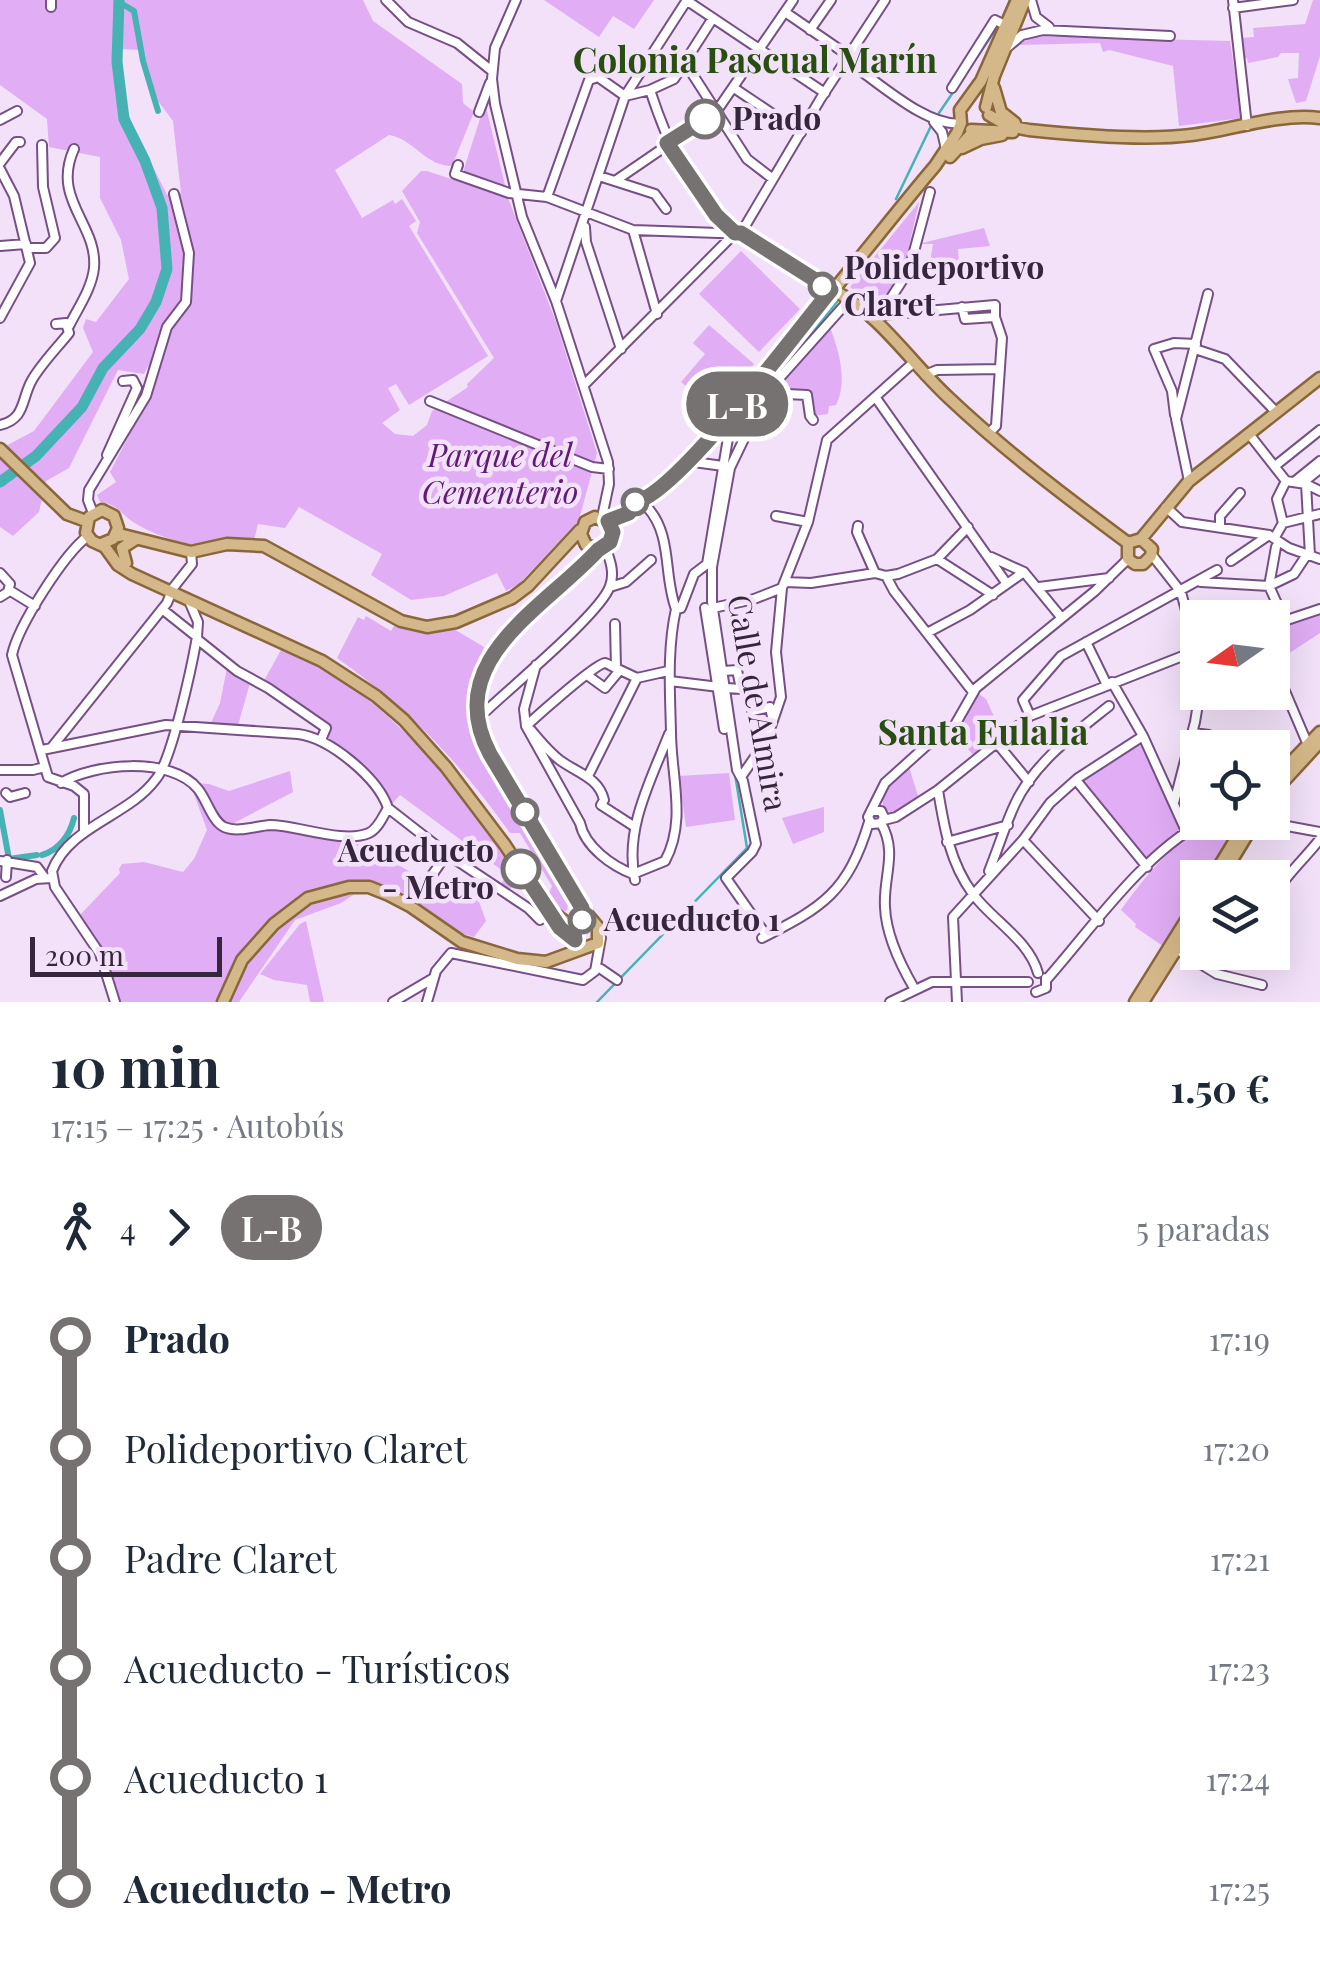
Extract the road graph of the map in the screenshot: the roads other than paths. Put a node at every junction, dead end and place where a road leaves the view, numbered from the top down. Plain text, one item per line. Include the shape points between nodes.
1 (386, 0) edge
2 (516, 0) edge
3 (687, 0) edge
4 (793, 0) edge
5 (831, 0) edge
6 (886, 0) edge
7 (1017, 0) edge
8 (1028, 0) edge
9 (1293, 0) edge
10 (1233, 4) edge
11 (784, 12) junction
12 (713, 18) junction
13 (1003, 24) dead end
14 (810, 30) junction
15 (1054, 30) junction
16 (1170, 36) dead end
17 (760, 50) junction
18 (1002, 53) junction
19 (849, 56) junction
20 (684, 61) junction
21 (842, 67) junction
22 (855, 68) junction
23 (492, 75) junction
24 (993, 78) junction
25 (734, 88) junction
26 (952, 88) dead end
27 (650, 90) junction
28 (825, 93) junction
29 (625, 96) junction
30 (964, 106) junction
31 (987, 111) junction
32 (16, 112) dead end
33 (479, 112) dead end
34 (716, 112) junction
35 (931, 118) junction
36 (1320, 118) edge
37 (0, 120) edge
38 (961, 123) junction
39 (1247, 126) junction
40 (978, 130) junction
41 (800, 133) junction
42 (1059, 133) junction
43 (1022, 134) junction
44 (20, 142) dead end
45 (667, 143) junction
46 (42, 145) dead end
47 (74, 149) dead end
48 (945, 158) junction
49 (0, 166) edge
50 (457, 170) dead end
51 (599, 176) junction
52 (773, 179) junction
53 (3, 180) edge
54 (616, 181) junction
55 (930, 192) dead end
56 (174, 194) dead end
57 (516, 194) junction
58 (547, 197) junction
59 (666, 209) dead end
60 (588, 213) junction
61 (633, 230) junction
62 (738, 233) junction
63 (581, 238) junction
64 (0, 246) edge
65 (27, 246) junction
66 (833, 290) junction
67 (1208, 294) dead end
68 (850, 300) junction
69 (556, 302) junction
70 (658, 314) junction
71 (0, 315) edge
72 (875, 316) junction
73 (56, 324) dead end
74 (69, 326) junction
75 (1196, 346) junction
76 (622, 348) junction
77 (913, 364) junction
78 (1000, 369) junction
79 (925, 375) junction
80 (1320, 378) edge
81 (123, 381) dead end
82 (584, 386) junction
83 (766, 393) junction
84 (876, 398) junction
85 (430, 402) dead end
86 (1276, 412) junction
87 (1176, 419) junction
88 (730, 420) junction
89 (813, 420) dead end
90 (0, 425) edge
91 (1320, 430) edge
92 (988, 434) junction
93 (1250, 434) junction
94 (0, 448) edge
95 (0, 457) edge
96 (694, 462) junction
97 (1320, 465) edge
98 (723, 466) junction
99 (1274, 466) junction
100 (102, 468) junction
101 (609, 469) junction
102 (1189, 481) junction
103 (1299, 481) junction
104 (1320, 491) edge
105 (41, 492) junction
106 (1240, 493) dead end
107 (647, 507) junction
108 (1166, 508) junction
109 (1320, 514) edge
110 (776, 516) dead end
111 (1306, 517) junction
112 (118, 522) junction
113 (808, 522) junction
114 (608, 523) junction
115 (88, 525) junction
116 (858, 526) dead end
117 (1220, 526) junction
118 (968, 527) junction
119 (1279, 532) junction
120 (1141, 538) junction
121 (136, 539) junction
122 (109, 540) junction
123 (588, 542) junction
124 (1128, 544) junction
125 (166, 546) junction
126 (1309, 554) junction
127 (1152, 555) junction
128 (989, 556) junction
129 (191, 558) junction
130 (938, 559) junction
131 (1128, 559) junction
132 (650, 560) dead end
133 (1320, 560) edge
134 (1231, 561) dead end
135 (126, 563) junction
136 (1216, 570) dead end
137 (875, 572) junction
138 (1024, 572) junction
139 (0, 573) edge
140 (1294, 574) junction
141 (886, 576) junction
142 (1110, 578) junction
143 (1199, 582) junction
144 (1008, 584) junction
145 (783, 585) junction
146 (1269, 586) junction
147 (610, 587) junction
148 (1040, 587) junction
149 (8, 590) junction
150 (172, 590) junction
151 (1180, 592) junction
152 (993, 594) junction
153 (0, 597) edge
154 (1182, 600) edge
155 (1276, 600) edge
156 (190, 601) junction
157 (205, 605) junction
158 (34, 606) junction
159 (676, 608) junction
160 (709, 608) junction
161 (162, 609) junction
162 (1320, 609) edge
163 (1060, 616) junction
164 (1290, 620) edge
165 (615, 624) dead end
166 (927, 633) junction
167 (197, 638) junction
168 (1086, 642) junction
169 (13, 649) junction
170 (2, 650) edge
171 (1180, 658) edge
172 (536, 665) junction
173 (618, 669) junction
174 (724, 671) junction
175 (587, 675) junction
176 (669, 676) junction
177 (637, 678) junction
178 (1110, 684) junction
179 (723, 688) junction
180 (740, 688) junction
181 (754, 689) dead end
182 (973, 692) junction
183 (1290, 697) edge
184 (1109, 706) dead end
185 (482, 708) junction
186 (752, 710) dead end
187 (1030, 716) junction
188 (175, 725) junction
189 (528, 727) junction
190 (772, 727) junction
191 (670, 730) junction
192 (724, 730) dead end
193 (1320, 732) edge
194 (1143, 736) junction
195 (321, 740) junction
196 (996, 742) junction
197 (1314, 743) edge
198 (47, 749) junction
199 (1290, 765) edge
200 (45, 767) junction
201 (163, 769) junction
202 (0, 770) edge
203 (1290, 772) edge
204 (588, 776) junction
205 (742, 777) junction
206 (1076, 780) junction
207 (1180, 781) edge
208 (61, 782) junction
209 (1029, 782) junction
210 (938, 790) junction
211 (6, 793) dead end
212 (25, 793) dead end
213 (1174, 803) junction
214 (388, 808) junction
215 (871, 810) junction
216 (1180, 817) edge
217 (869, 821) junction
218 (882, 821) junction
219 (1008, 825) junction
220 (1290, 827) edge
221 (635, 828) junction
222 (84, 832) junction
223 (1180, 836) edge
224 (1320, 836) edge
225 (1023, 840) junction
226 (947, 842) junction
227 (1000, 844) junction
228 (1011, 851) junction
229 (447, 854) junction
230 (5, 861) edge
231 (1146, 866) junction
232 (1290, 873) edge
233 (432, 875) dead end
234 (988, 875) junction
235 (6, 877) dead end
236 (634, 877) junction
237 (48, 878) junction
238 (974, 895) junction
239 (0, 896) edge
240 (540, 920) dead end
241 (1099, 921) junction
242 (1180, 930) edge
243 (576, 934) junction
244 (600, 935) junction
245 (1180, 943) edge
246 (1176, 949) junction
247 (558, 958) junction
248 (601, 969) dead end
249 (434, 975) junction
250 (1042, 976) junction
251 (588, 978) junction
252 (618, 980) dead end
253 (958, 980) junction
254 (1028, 982) junction
255 (1262, 985) dead end
256 (914, 988) junction
257 (1040, 995) edge
258 (427, 1000) edge
259 (115, 1002) edge
260 (223, 1002) edge
261 (393, 1002) edge
262 (441, 1002) edge
263 (890, 1002) edge
264 (957, 1002) edge
265 (1032, 1002) edge
266 (1135, 1002) edge
267 (1144, 1002) edge

1 - 23 street via 408,22 457,43
2 - 23 street via 497,41
3 - 12 street
3 - 29 street
4 - 11 street
5 - 14 street
6 - 19 street
7 - 30 main road
8 - 15 street via 1036,17
8 - 18 main road
9 - 10 street
10 - 39 street
11 - 14 street
11 - 17 street
12 - 17 street
12 - 20 street
13 - 26 street via 995,20
14 - 19 street
15 - 16 street
15 - 18 street via 1028,32
17 - 25 street
17 - 28 street
18 - 24 main road
19 - 21 street
19 - 22 street
20 - 27 street via 672,82
20 - 34 street
21 - 22 street
21 - 28 street
22 - 35 street
23 - 33 street
23 - 57 street
24 - 31 main road
24 - 42 main road via 1006,118
25 - 34 street
25 - 41 street
27 - 29 street
27 - 45 street
28 - 41 street
29 - 51 street
29 - 58 street via 598,77 588,82
30 - 31 main road via 977,101
30 - 35 street
30 - 38 main road
31 - 40 main road
31 - 42 main road via 1015,128
32 - 37 street
34 - 45 street
34 - 52 street via 747,159
35 - 38 street
35 - 48 street via 944,138
36 - 39 main road
38 - 40 main road
38 - 48 main road
39 - 42 main road via 1182,136
40 - 43 main road
40 - 48 main road
41 - 52 street
42 - 43 main road
43 - 48 main road via 973,142
44 - 49 street
45 - 54 street
45 - 62 street via 716,215
46 - 65 street via 55,238 46,248
47 - 74 street via 67,185 94,252 94,272
48 - 66 main road
49 - 53 street
50 - 57 street
51 - 54 street
51 - 60 street
52 - 62 street
53 - 65 street
54 - 59 street via 656,194
55 - 72 street via 908,270
56 - 100 street via 189,253 186,302 167,327 146,396
57 - 58 street
57 - 69 street
58 - 60 street
60 - 61 street
60 - 63 street
61 - 62 street
61 - 70 street
62 - 66 street
62 - 70 street
63 - 69 street
63 - 76 street
64 - 65 street
65 - 71 street via 28,270
66 - 68 main road
66 - 88 main road
66 - 114 main road via 685,464
67 - 75 street
68 - 72 main road
68 - 83 street, Calle de Almira
69 - 82 street
70 - 76 street
72 - 77 main road
72 - 78 street via 995,306
73 - 74 street
74 - 90 street via 30,383 24,408
75 - 86 street via 1225,359
75 - 87 street
75 - 87 street via 1154,348
76 - 82 street
77 - 79 main road
77 - 84 street
78 - 79 street
78 - 92 street via 996,426
79 - 92 main road
80 - 86 main road
81 - 100 street via 130,378 137,388
82 - 101 street
83 - 89 street via 807,395
83 - 160 street, Calle de Almira via 729,472
84 - 113 street via 826,440
84 - 118 street
85 - 101 street via 592,468
86 - 93 main road
87 - 102 street
88 - 96 main road
88 - 98 street
91 - 99 street
92 - 124 main road
93 - 99 street
93 - 102 main road
94 - 105 main road
95 - 105 main road
96 - 98 street
96 - 107 main road
97 - 103 street
98 - 159 street via 707,564
99 - 103 street
100 - 115 street via 88,494
101 - 114 street
102 - 108 main road
103 - 104 street
103 - 111 street
103 - 119 street via 1277,499
105 - 115 main road via 68,522
106 - 117 street via 1220,516
107 - 114 main road
107 - 159 street via 662,537
108 - 117 street via 1182,522
108 - 120 main road
109 - 111 street
110 - 113 street
111 - 119 street
111 - 126 street
112 - 115 main road via 109,512
112 - 122 main road
112 - 125 main road
113 - 145 street
114 - 123 main road via 610,542
114 - 123 main road via 588,519
115 - 122 main road
115 - 158 street
116 - 137 street
117 - 119 street
118 - 128 street
118 - 130 street
119 - 126 street via 1289,548
119 - 134 street
119 - 146 street
120 - 124 main road
120 - 127 main road
121 - 122 main road
121 - 125 main road
121 - 135 main road via 122,548
122 - 135 main road
122 - 150 main road via 125,570
123 - 129 main road via 512,598 434,627 400,621 264,546 228,544
123 - 147 street via 612,570
123 - 185 main road via 581,565 498,647 481,676
124 - 131 main road
125 - 129 main road
126 - 133 street
126 - 140 street
127 - 131 main road via 1142,564
127 - 151 street
128 - 138 street
128 - 144 street
129 - 150 street
130 - 141 street
130 - 152 street
131 - 142 street
132 - 147 street
133 - 140 street
135 - 150 main road
136 - 143 street
137 - 141 street
137 - 145 street
138 - 144 street
138 - 148 street
139 - 149 street
140 - 146 street
141 - 166 street
142 - 148 street
142 - 163 street
143 - 146 street
143 - 151 street
144 - 152 street
145 - 160 street
145 - 190 street via 776,652 782,694
146 - 155 street
147 - 172 street
148 - 163 street
149 - 153 street
149 - 158 street
150 - 156 main road
150 - 157 main road
150 - 161 street
151 - 154 street
151 - 168 street
152 - 166 street
156 - 157 main road
156 - 167 street
157 - 167 street
157 - 243 main road via 337,669 404,720
158 - 169 street
159 - 176 street
160 - 174 street, Calle de Almira
160 - 179 street, Calle de Almira
161 - 167 street
161 - 198 street
162 - 164 street
163 - 182 street
165 - 173 street
166 - 182 street
167 - 188 street
167 - 195 street via 326,728
168 - 178 street
168 - 187 street via 1059,657 1023,700
169 - 170 street
169 - 198 street
171 - 178 street
172 - 185 street
172 - 189 street via 524,709
173 - 175 street via 604,663
173 - 175 street via 605,688
173 - 177 street
174 - 179 street, Calle de Almira
174 - 180 street via 737,670
175 - 189 street
176 - 177 street
176 - 179 street
176 - 191 street
177 - 204 street
178 - 187 street
178 - 194 street
179 - 180 street
179 - 192 street, Calle de Almira
179 - 205 street, Calle de Almira
180 - 181 street
182 - 215 street via 952,730 885,782
183 - 197 street
184 - 209 street
185 - 243 main road via 479,724 490,754 582,908
186 - 190 street via 772,707
187 - 196 street
188 - 195 street
188 - 198 street
188 - 201 street
189 - 204 street via 558,759
189 - 236 street via 584,836
190 - 205 street
191 - 221 street
191 - 236 street via 678,832 665,861
193 - 197 main road
194 - 206 street
194 - 213 street
195 - 214 street via 345,756
196 - 209 street
196 - 210 street
197 - 199 main road
197 - 203 main road
198 - 200 street
200 - 202 street
200 - 208 street via 49,778
201 - 208 street via 110,769
201 - 214 street via 191,782 220,825 234,829 365,834
201 - 222 street via 136,800
204 - 221 street via 603,793 601,805
205 - 217 street, Calle de Almira via 756,847 726,876 764,937 827,900
206 - 225 street
206 - 231 street
207 - 213 street
208 - 222 street via 84,794
209 - 219 street
210 - 218 street
210 - 226 street
211 - 212 street
213 - 216 street
214 - 229 street
215 - 217 street
215 - 218 street via 880,810
217 - 218 street
218 - 256 street via 891,854 885,912
219 - 226 street
219 - 227 street
220 - 224 street
221 - 236 street
222 - 237 street
223 - 231 street
224 - 232 street
225 - 228 street
225 - 241 street
226 - 238 street
227 - 228 street
227 - 234 street
228 - 234 street
229 - 233 street
229 - 240 street
230 - 235 street
230 - 237 street via 37,868
231 - 241 street
234 - 238 street
237 - 239 street
237 - 259 street via 100,954
238 - 250 street
238 - 253 street via 952,918
241 - 250 street
242 - 266 main road
243 - 244 main road
243 - 244 main road via 594,946
243 - 247 main road
243 - 247 main road
243 - 251 street via 592,963
244 - 251 street via 595,972
245 - 246 main road
246 - 255 street via 1217,974
246 - 267 main road
247 - 260 main road via 536,962 462,942 405,902 349,887 308,898 274,924 242,960
248 - 252 street
249 - 251 street via 454,953
249 - 258 street
249 - 261 street
250 - 254 street
250 - 257 street via 1046,988
253 - 254 street
253 - 256 street
253 - 264 street
254 - 257 street
256 - 263 street
257 - 265 street
258 - 262 street

